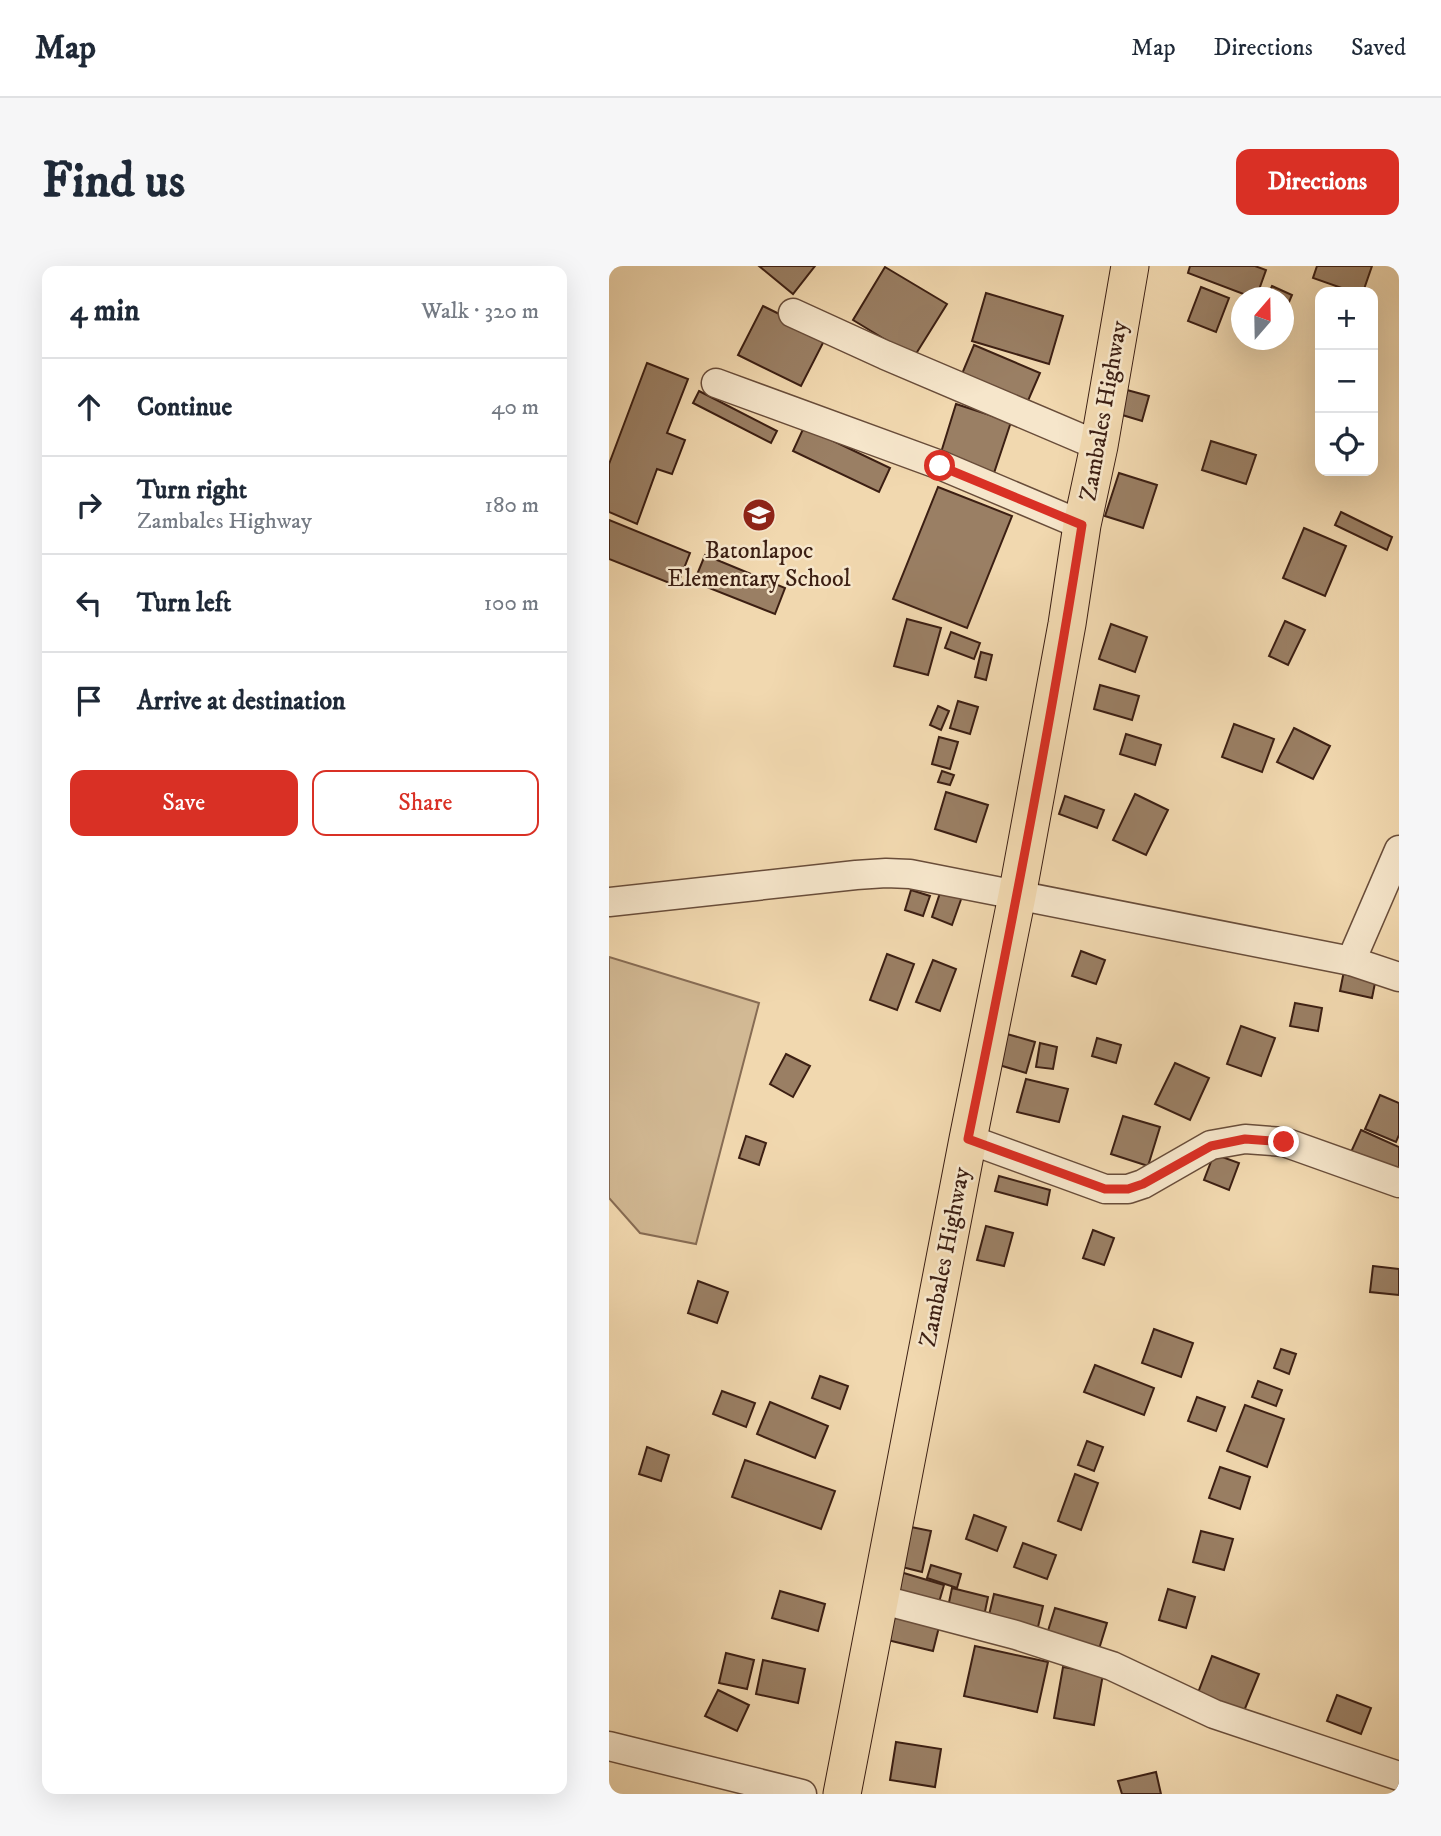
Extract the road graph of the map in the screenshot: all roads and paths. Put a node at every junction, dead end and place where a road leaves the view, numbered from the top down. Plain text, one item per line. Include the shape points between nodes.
1 (1130, 266) edge
2 (793, 313) dead end
3 (716, 383) dead end
4 (1099, 446) junction
5 (1082, 525) junction
6 (1399, 850) edge
7 (1017, 896) junction
8 (609, 902) edge
9 (1351, 961) junction
10 (1399, 977) edge
11 (968, 1139) junction
12 (1399, 1183) edge
13 (879, 1599) junction
14 (609, 1746) edge
15 (1399, 1776) edge
16 (802, 1794) edge
17 (842, 1794) edge

1 - 4 main road, Zambales Highway
2 - 4 street
3 - 5 street via 940,466
4 - 5 main road, Zambales Highway
5 - 7 main road, Zambales Highway
6 - 9 street
7 - 8 street via 886,873
7 - 9 street
7 - 11 main road, Zambales Highway
9 - 10 street
11 - 12 street via 1105,1189 1143,1184 1211,1146 1245,1139 1284,1142
11 - 13 main road, Zambales Highway
13 - 15 street via 1112,1666 1215,1714
13 - 17 main road, Zambales Highway
14 - 16 street

